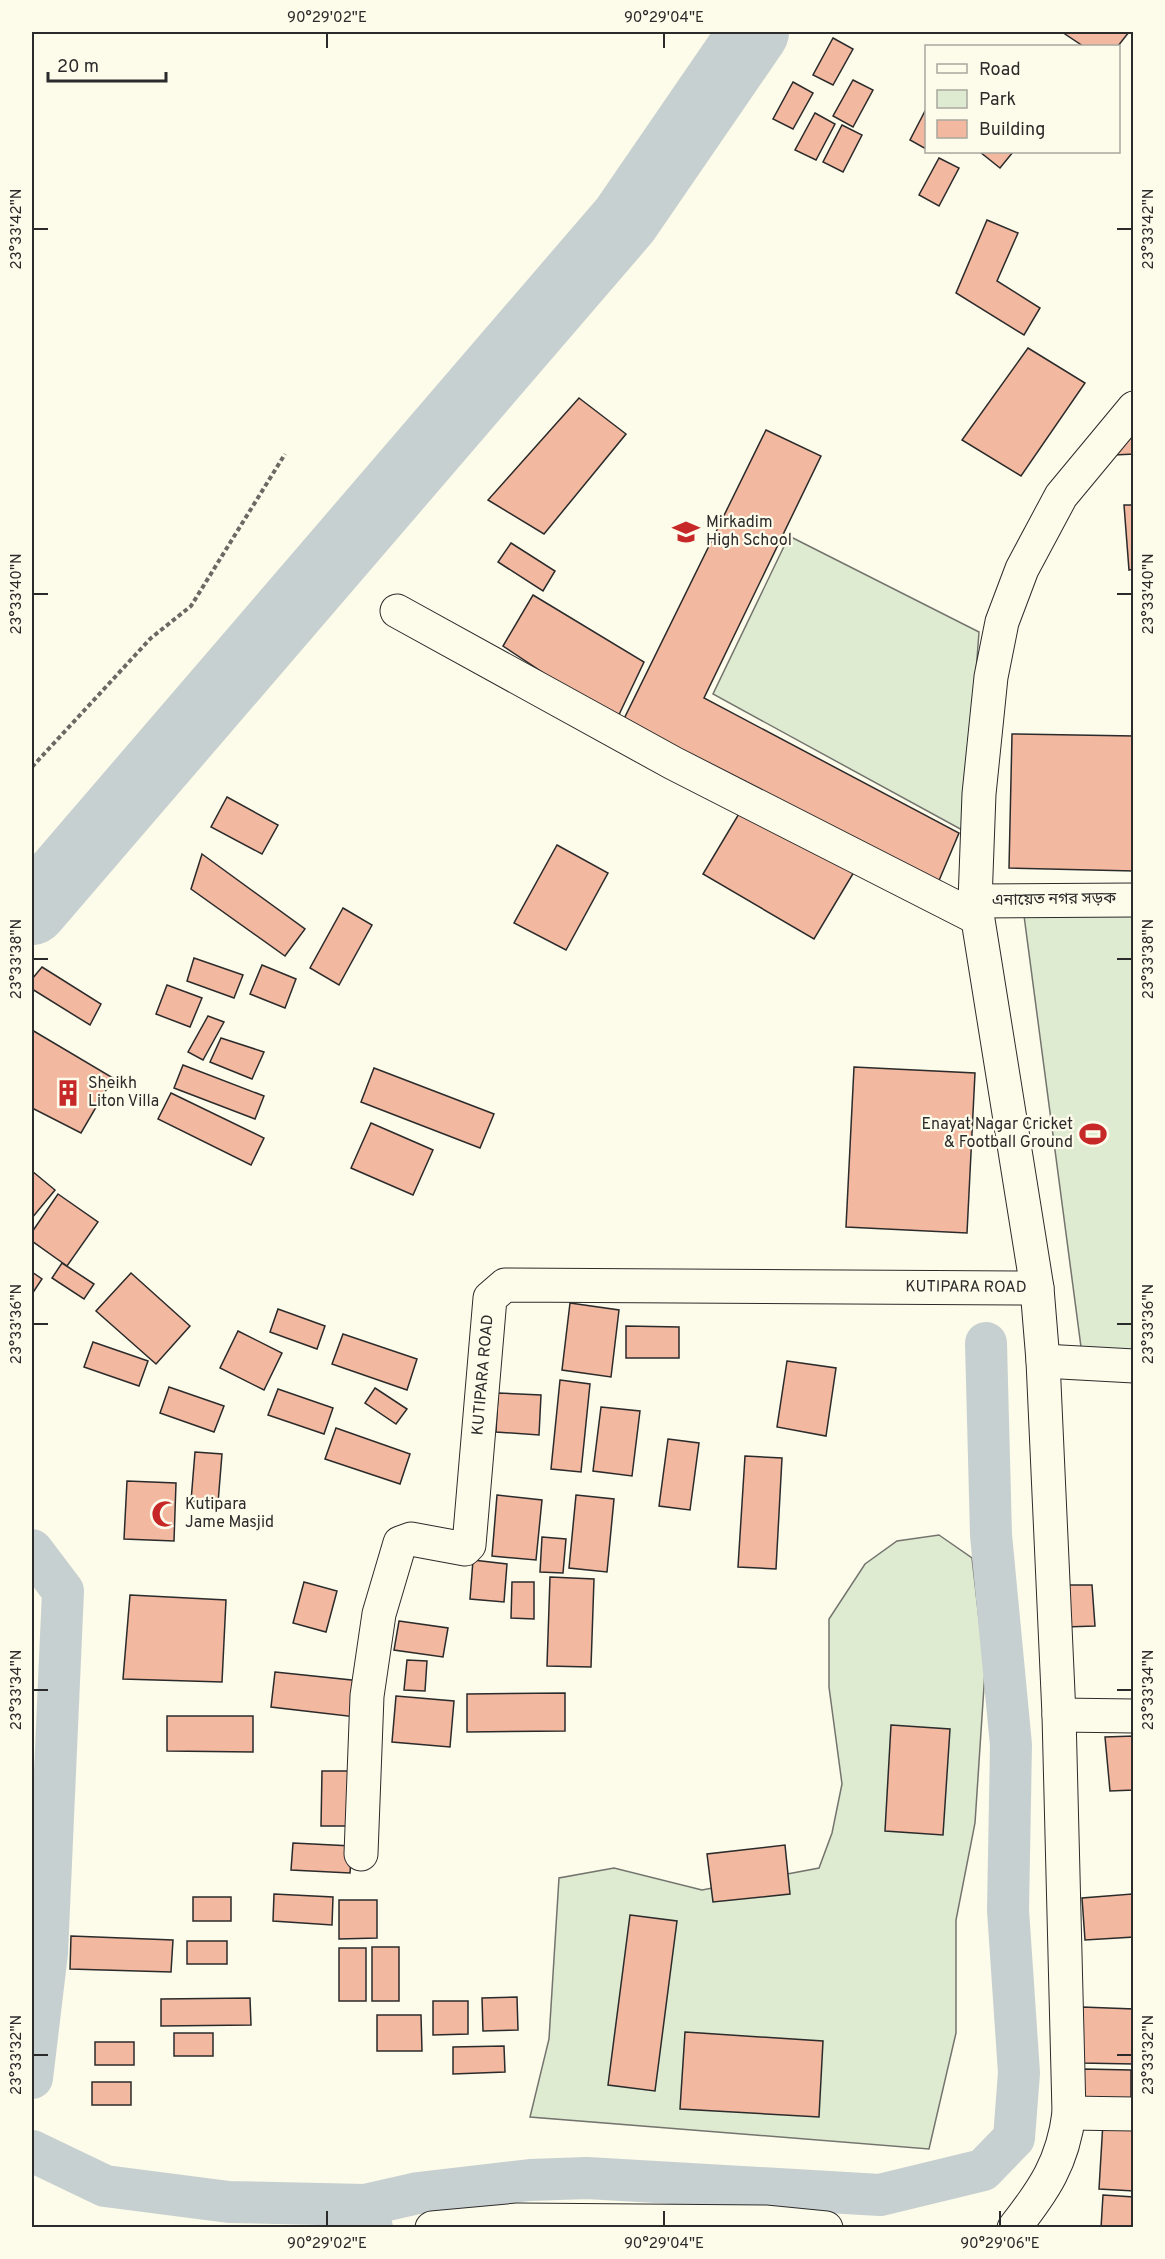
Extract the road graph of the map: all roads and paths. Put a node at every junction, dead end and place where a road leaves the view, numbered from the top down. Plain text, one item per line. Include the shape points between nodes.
1 (1134, 408) edge
2 (285, 454) dead end
3 (398, 611) dead end
4 (32, 767) edge
5 (1134, 900) edge
6 (976, 909) junction
7 (1037, 1288) junction
8 (1043, 1361) junction
9 (1134, 1366) edge
10 (1059, 1715) junction
11 (1134, 1716) edge
12 (360, 1854) dead end
13 (1069, 2113) junction
14 (1134, 2114) edge
15 (447, 2226) edge
16 (826, 2228) edge
17 (1014, 2228) edge

1 - 6 street via 1061,496 1022,569 1002,622 991,677 980,782
2 - 4 path via 191,606 152,638
3 - 6 street via 673,763
5 - 6 street, এনায়েত নগর সড়ক
6 - 7 street
7 - 8 street
7 - 12 street, KUTIPARA ROAD via 505,1285 490,1298 469,1545 465,1549 411,1539 400,1543 379,1614 367,1696
8 - 9 street
8 - 10 street
10 - 11 street
10 - 13 street
13 - 14 street
13 - 17 street via 1066,2137 1043,2191
15 - 16 street via 518,2220 753,2222

